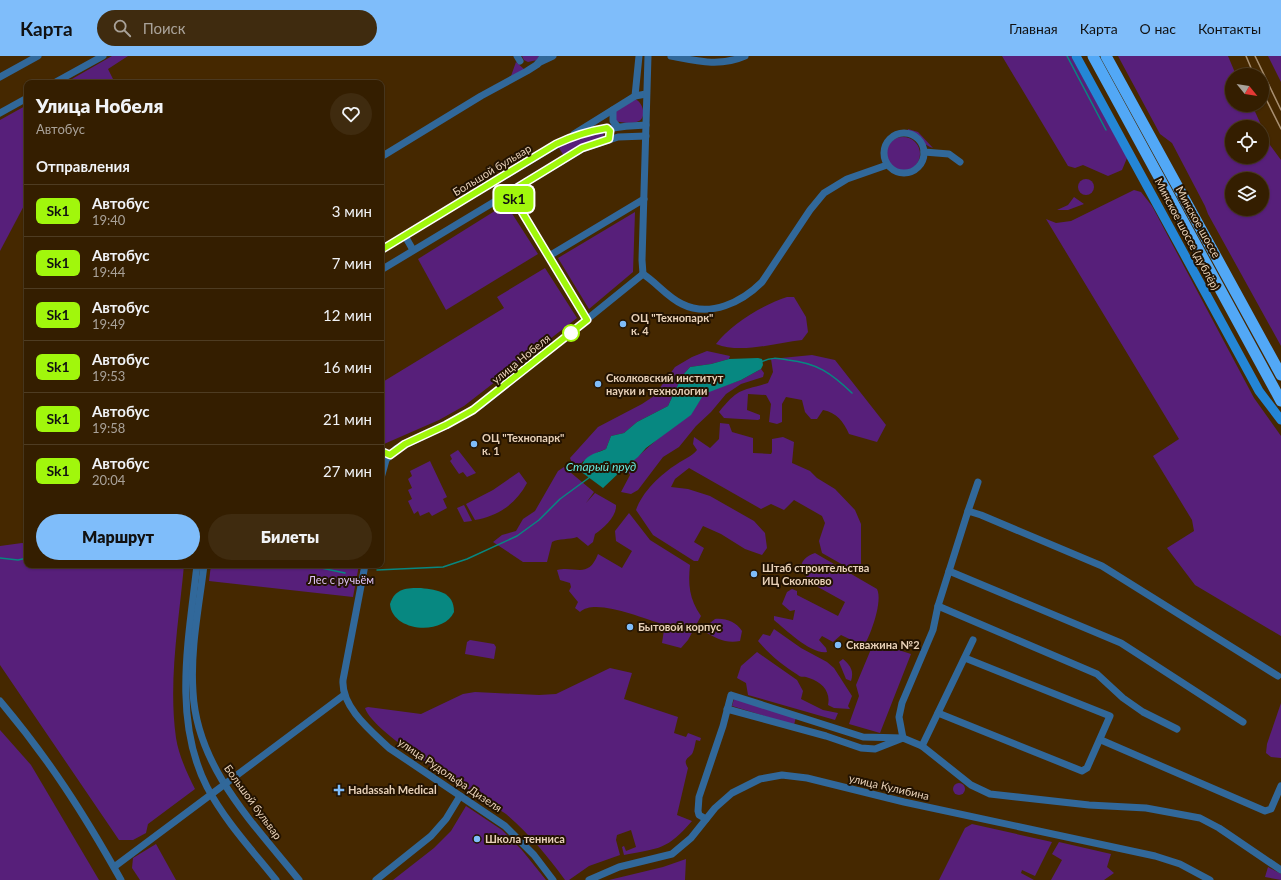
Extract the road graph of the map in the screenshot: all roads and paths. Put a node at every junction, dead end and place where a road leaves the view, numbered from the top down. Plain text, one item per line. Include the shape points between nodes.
1 (38, 56) edge
2 (102, 56) edge
3 (543, 56) edge
4 (553, 56) edge
5 (639, 56) edge
6 (648, 56) edge
7 (671, 56) edge
8 (744, 56) edge
9 (1076, 56) edge
10 (1093, 56) edge
11 (1106, 56) edge
12 (538, 64) junction
13 (0, 77) edge
14 (59, 80) edge
15 (646, 94) junction
16 (635, 96) junction
17 (24, 100) edge
18 (613, 110) junction
19 (0, 113) edge
20 (646, 125) junction
21 (617, 126) junction
22 (646, 136) junction
23 (568, 138) junction
24 (924, 152) junction
25 (384, 155) edge
26 (960, 162) dead end
27 (887, 165) junction
28 (510, 192) junction
29 (644, 199) junction
30 (405, 236) junction
31 (384, 248) edge
32 (413, 250) junction
33 (549, 256) junction
34 (384, 268) edge
35 (643, 274) junction
36 (587, 320) junction
37 (1281, 375) edge
38 (1281, 401) edge
39 (1281, 420) edge
40 (384, 452) edge
41 (390, 455) junction
42 (384, 466) edge
43 (978, 482) dead end
44 (968, 512) junction
45 (197, 568) edge
46 (204, 568) edge
47 (364, 568) edge
48 (949, 571) junction
49 (938, 606) junction
50 (973, 640) dead end
51 (965, 658) junction
52 (1278, 676) dead end
53 (344, 695) junction
54 (0, 701) edge
55 (727, 709) junction
56 (938, 713) junction
57 (818, 722) junction
58 (1243, 722) dead end
59 (838, 728) junction
60 (1177, 729) dead end
61 (814, 733) junction
62 (903, 738) junction
63 (835, 739) junction
64 (1101, 740) junction
65 (922, 746) junction
66 (225, 784) junction
67 (1281, 786) edge
68 (211, 794) junction
69 (460, 796) junction
70 (706, 819) junction
71 (114, 867) junction
72 (1281, 870) edge
73 (121, 880) edge
74 (276, 880) edge
75 (299, 880) edge
76 (376, 880) edge
77 (553, 880) edge
78 (589, 880) edge
79 (1210, 880) edge

1 - 13 street
2 - 14 street
3 - 12 street
4 - 12 street
5 - 16 street
6 - 15 street
7 - 8 street via 713,63 734,61
9 - 39 main road, Минское шоссе (дублёр) via 1251,377
10 - 38 highway, Минское шоссе
11 - 37 highway, Минское шоссе
12 - 25 street
15 - 16 street
15 - 20 street
16 - 18 street
17 - 19 street
18 - 21 street via 613,121
18 - 23 street
20 - 21 street, Большой бульвар
20 - 22 street
21 - 23 street, Большой бульвар via 592,130
22 - 28 street via 618,137 588,146
22 - 29 street
23 - 30 street, Большой бульвар
24 - 26 street via 949,154
24 - 27 street via 922,163 913,171 902,174
24 - 27 street via 923,146 915,136 897,134 884,146
27 - 35 street via 847,179 824,193 762,282 735,302 710,309 682,304
28 - 32 street
28 - 33 street
29 - 33 street
29 - 35 street
30 - 31 street, Большой бульвар
30 - 32 street
32 - 34 street
33 - 36 street
35 - 36 street, улица Нобеля
36 - 41 street, улица Нобеля via 471,412 405,444
40 - 41 street
41 - 42 street
43 - 44 street
44 - 48 street
44 - 52 street via 981,515 1102,566
45 - 68 street via 188,648 186,697 194,753
46 - 66 street, Большой бульвар via 194,649 193,693 200,730 213,764
47 - 53 street via 343,680
48 - 49 street
48 - 58 street via 1121,643
49 - 60 street via 1097,674 1143,712
49 - 62 street via 933,630 902,703 899,717
50 - 51 street
51 - 56 street
51 - 64 street via 1108,715 1110,719
53 - 66 street
53 - 69 street, улица Рудольфа Дизеля via 354,711 389,748
54 - 71 street via 65,784
55 - 57 street via 731,695
55 - 61 street
55 - 70 street via 699,797 699,815
56 - 64 street via 1082,771 1087,768
56 - 65 street
57 - 59 street
57 - 61 street
59 - 62 street via 863,737
59 - 63 street
61 - 63 street
62 - 63 street via 875,750
62 - 65 street
64 - 67 street via 1265,811 1271,809
65 - 72 street via 971,785 990,794 1089,805 1146,808 1190,815 1219,828
66 - 68 street
66 - 75 street, Большой бульвар
68 - 71 street
68 - 74 street
69 - 76 street via 432,836
69 - 77 street, улица Рудольфа Дизеля via 514,834
70 - 78 street, улица Кулибина via 691,838 672,854 619,867
70 - 79 street, улица Кулибина via 722,801 741,787 760,779 794,776 1155,856 1180,864
71 - 73 street

